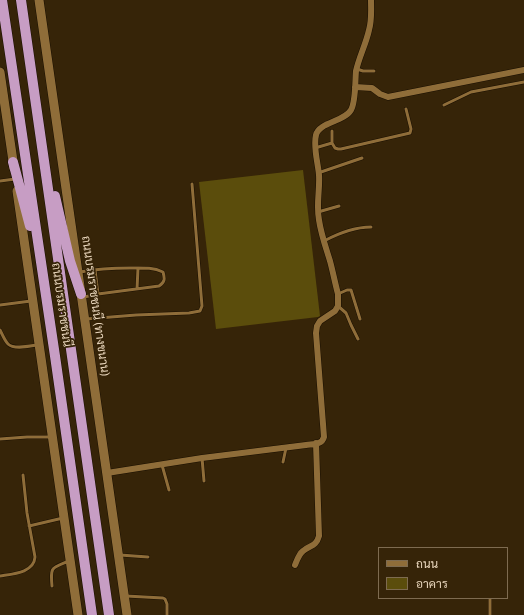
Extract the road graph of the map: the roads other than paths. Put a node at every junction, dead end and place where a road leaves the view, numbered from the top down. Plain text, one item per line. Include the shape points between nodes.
1 (2, 0) edge
2 (21, 0) edge
3 (39, 0) edge
4 (371, 0) edge
5 (357, 69) junction
6 (524, 70) edge
7 (374, 71) dead end
8 (0, 72) edge
9 (0, 75) edge
10 (524, 82) edge
11 (355, 87) junction
12 (2, 97) edge
13 (444, 105) dead end
14 (406, 109) dead end
15 (332, 131) dead end
16 (332, 143) junction
17 (315, 148) junction
18 (362, 158) dead end
19 (13, 162) junction
20 (46, 171) junction
21 (318, 173) junction
22 (15, 179) junction
23 (0, 180) edge
24 (192, 184) dead end
25 (339, 206) dead end
26 (318, 212) junction
27 (371, 227) dead end
28 (324, 241) junction
29 (138, 268) junction
30 (95, 270) junction
31 (78, 273) junction
32 (44, 281) junction
33 (137, 289) junction
34 (98, 294) junction
35 (338, 294) junction
36 (81, 296) junction
37 (33, 300) junction
38 (0, 305) edge
39 (338, 306) junction
40 (360, 319) dead end
41 (85, 320) junction
42 (0, 330) edge
43 (358, 339) dead end
44 (39, 345) junction
45 (52, 437) junction
46 (0, 439) edge
47 (316, 443) junction
48 (286, 448) junction
49 (202, 458) junction
50 (283, 462) dead end
51 (162, 465) junction
52 (107, 473) junction
53 (23, 475) dead end
54 (204, 482) dead end
55 (169, 490) dead end
56 (64, 518) junction
57 (29, 526) junction
58 (119, 555) junction
59 (148, 557) dead end
60 (70, 560) junction
61 (295, 565) dead end
62 (0, 576) edge
63 (52, 586) dead end
64 (124, 596) junction
65 (490, 599) edge
66 (78, 615) edge
67 (92, 615) edge
68 (108, 615) edge
69 (127, 615) edge
70 (167, 615) edge
71 (490, 615) edge

1 - 32 highway, ถนนบรมราชชนนี
2 - 20 highway, ถนนบรมราชชนนี
3 - 31 main road, ถนนบรมราชชนนี (ทางขนาน)
4 - 5 street via 370,28
5 - 7 lane
5 - 11 street
6 - 11 street via 388,97 372,88
8 - 9 main road
9 - 12 main road
10 - 13 lane via 471,92
11 - 17 street via 351,111 318,130
12 - 19 main road
14 - 16 lane via 410,133 341,149 335,148
15 - 16 lane
16 - 17 lane
17 - 21 street
18 - 21 lane
19 - 22 main road
19 - 32 highway
20 - 36 highway via 56,198 70,261
20 - 68 highway, ถนนบรมราชชนนี
21 - 26 street
22 - 23 lane
22 - 37 main road
24 - 41 lane via 202,306 200,311
25 - 26 lane
26 - 28 street
27 - 28 lane via 347,231
28 - 35 street
29 - 30 lane
29 - 33 lane
29 - 33 lane via 157,269 164,272 165,279 160,286
30 - 31 lane
30 - 34 lane
31 - 36 main road, ถนนบรมราชชนนี (ทางขนาน)
32 - 67 highway, ถนนบรมราชชนนี
33 - 34 lane
34 - 36 lane
35 - 39 street
35 - 40 lane via 351,290
36 - 41 main road, ถนนบรมราชชนนี (ทางขนาน)
37 - 38 lane
37 - 44 main road
39 - 43 lane via 346,313
39 - 47 street via 317,326 324,437 321,443
41 - 52 main road, ถนนบรมราชชนนี (ทางขนาน)
42 - 44 lane via 12,347
44 - 45 main road
45 - 46 lane
45 - 56 main road
47 - 48 street
47 - 61 street via 319,536 315,544 303,551
48 - 49 street
48 - 50 lane
49 - 51 street
49 - 54 lane
51 - 52 street
51 - 55 lane
52 - 58 main road, ถนนบรมราชชนนี (ทางขนาน)
53 - 57 lane
56 - 57 lane
56 - 60 main road
57 - 62 lane via 35,557 33,565 22,571
58 - 59 lane
58 - 64 main road, ถนนบรมราชชนนี (ทางขนาน)
60 - 63 lane via 52,569
60 - 66 main road
64 - 69 main road, ถนนบรมราชชนนี (ทางขนาน)
64 - 70 lane via 163,598 167,604
65 - 71 lane

